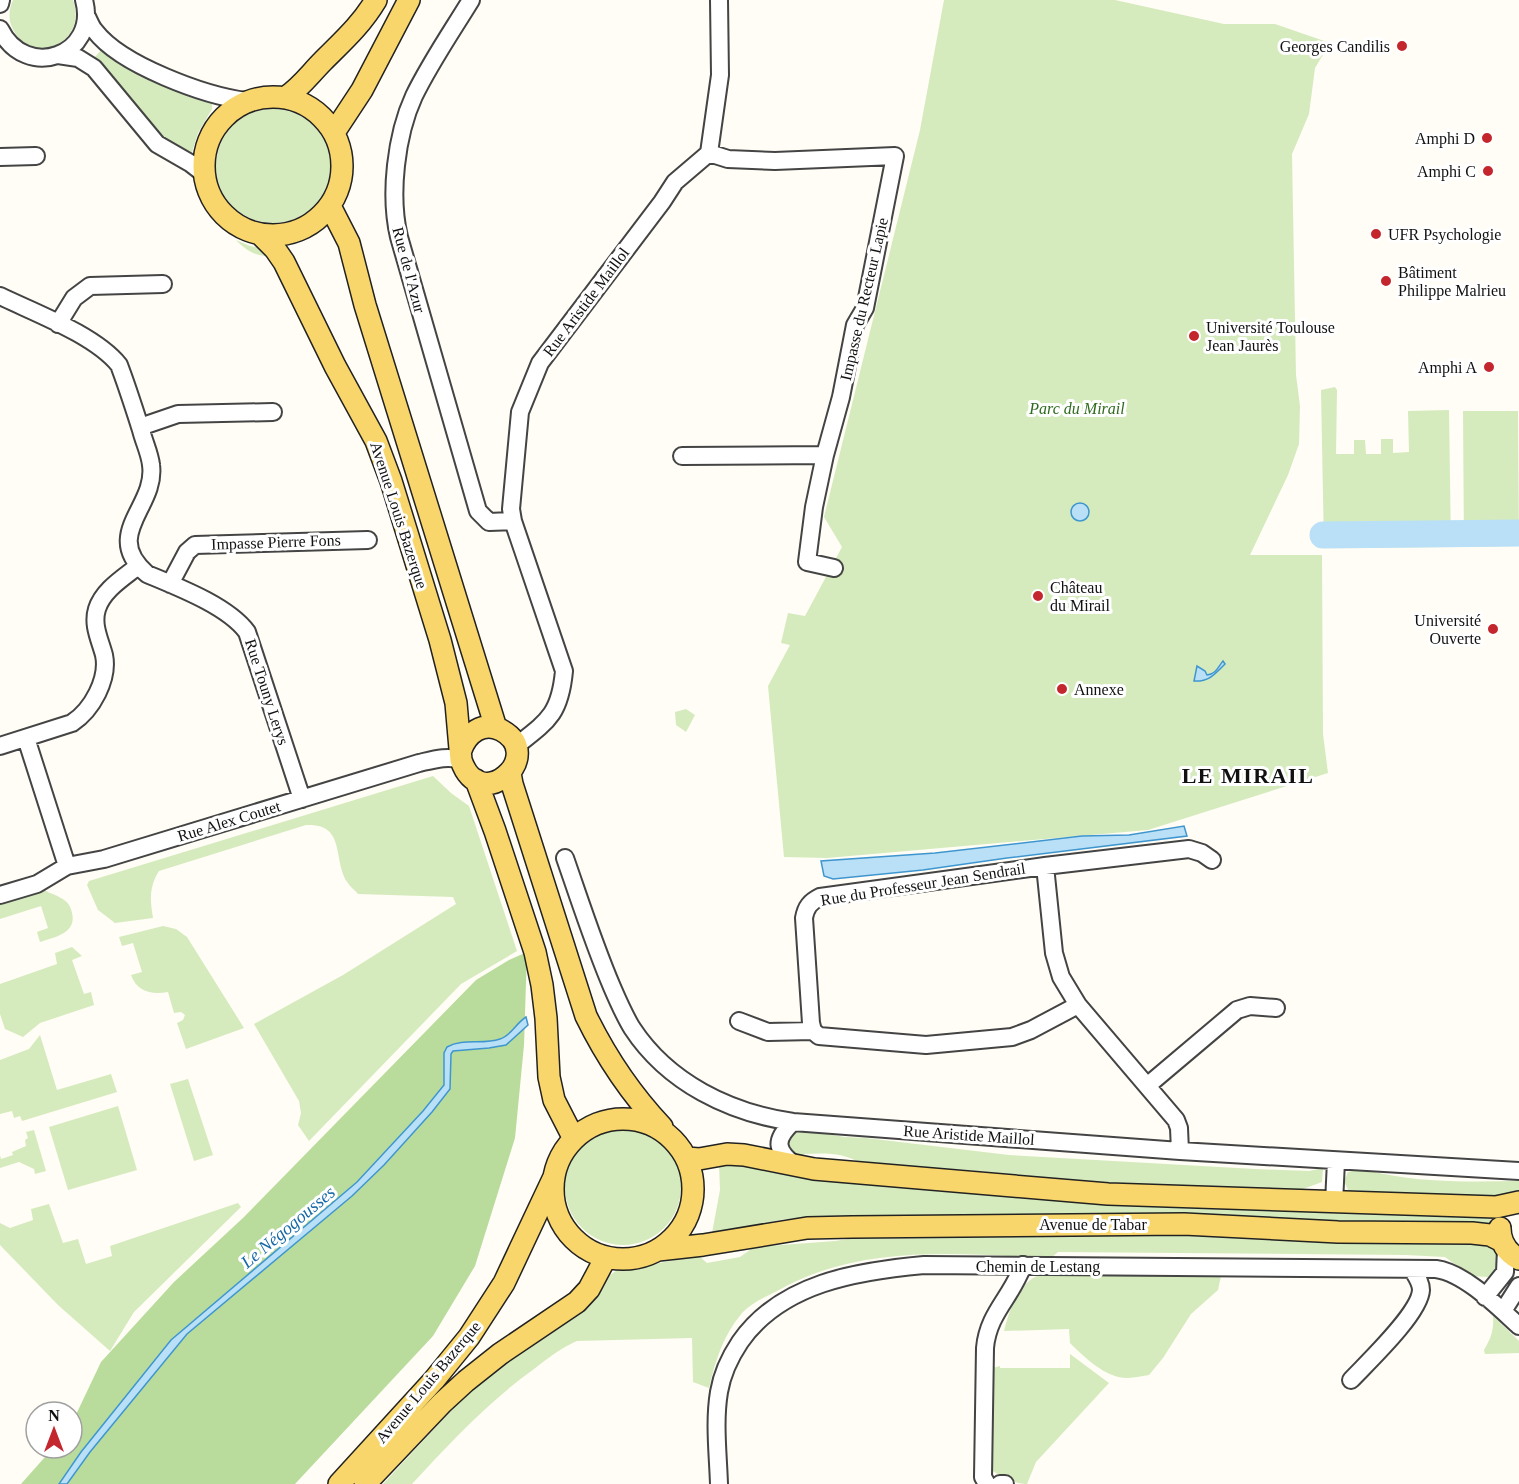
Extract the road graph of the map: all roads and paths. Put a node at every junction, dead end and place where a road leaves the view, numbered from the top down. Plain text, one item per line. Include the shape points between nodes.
1 (376, 0) edge
2 (409, 0) edge
3 (471, 0) edge
4 (719, 0) edge
5 (85, 7) edge
6 (0, 28) edge
7 (58, 55) junction
8 (286, 97) junction
9 (247, 102) junction
10 (335, 131) junction
11 (710, 153) junction
12 (36, 156) dead end
13 (0, 157) edge
14 (203, 173) junction
15 (330, 206) junction
16 (261, 234) junction
17 (163, 284) dead end
18 (0, 296) edge
19 (58, 324) junction
20 (273, 412) dead end
21 (140, 427) junction
22 (825, 454) junction
23 (682, 456) dead end
24 (513, 521) junction
25 (368, 540) dead end
26 (138, 566) junction
27 (834, 568) dead end
28 (170, 584) junction
29 (496, 728) junction
30 (26, 738) junction
31 (0, 746) edge
32 (516, 747) junction
33 (461, 755) junction
34 (510, 773) junction
35 (476, 780) junction
36 (302, 799) junction
37 (565, 858) dead end
38 (1212, 860) dead end
39 (1045, 866) junction
40 (67, 867) junction
41 (0, 895) edge
42 (1078, 1005) junction
43 (1276, 1008) dead end
44 (739, 1021) dead end
45 (813, 1031) junction
46 (1147, 1086) junction
47 (793, 1122) junction
48 (672, 1139) junction
49 (574, 1140) junction
50 (1180, 1151) junction
51 (687, 1158) junction
52 (1336, 1161) junction
53 (797, 1167) junction
54 (1519, 1171) edge
55 (554, 1176) junction
56 (1334, 1203) junction
57 (1517, 1203) edge
58 (658, 1250) junction
59 (1509, 1250) edge
60 (606, 1257) junction
61 (1023, 1265) junction
62 (1412, 1269) junction
63 (1519, 1286) edge
64 (1495, 1304) junction
65 (1519, 1326) edge
66 (1351, 1380) dead end
67 (339, 1484) edge
68 (365, 1484) edge
69 (718, 1484) edge
70 (987, 1484) edge

1 - 8 main road via 352,34 300,88
2 - 10 main road via 362,90
3 - 24 street, Rue de l'Azur via 411,104 401,138 393,196 396,224 478,511 489,522
4 - 11 street via 720,75
5 - 7 street via 81,35
5 - 9 street via 95,32 136,63 224,99
6 - 7 street via 12,47 28,56
7 - 14 street via 78,58 94,68 157,144
8 - 9 main road
8 - 10 main road via 319,113
9 - 14 main road via 234,108 215,129 208,143
10 - 15 main road via 344,171
11 - 22 street, Impasse du Recteur Lapie via 728,159 775,161 895,156 865,308 855,325
11 - 24 street, Rue Aristide Maillol via 675,182 540,363 520,412
12 - 13 street
14 - 16 main road via 226,218 245,230
15 - 16 main road via 304,228 288,234
15 - 29 main road, Avenue Louis Bazerque via 349,243
16 - 33 main road, Avenue Louis Bazerque via 284,262 376,441 440,640 456,703
17 - 19 street via 90,286 74,298
18 - 19 street
19 - 21 street via 109,353 119,365
20 - 21 street via 178,414
21 - 26 street via 152,477 128,536
22 - 23 street
22 - 27 street, Impasse du Recteur Lapie via 807,562
24 - 32 street, Rue Aristide Maillol via 564,670 562,688 545,725
25 - 28 street, Impasse Pierre Fons via 195,545
26 - 28 street, Rue Touny Lerys
26 - 30 street via 110,589 97,611 95,626 105,669 88,708 72,723
28 - 36 street, Rue Touny Lerys via 227,612 247,632
29 - 32 main road, Avenue Louis Bazerque via 511,738
29 - 33 main road via 470,734
30 - 31 street
30 - 40 street
32 - 34 main road via 515,765
33 - 35 main road via 464,768
33 - 36 street, Rue Alex Coutet via 434,759
34 - 35 main road via 494,783
34 - 48 main road via 586,1016 630,1090
35 - 49 main road via 535,952 545,1007 549,1077 554,1100
36 - 40 street, Rue Alex Coutet
37 - 47 street, Rue Aristide Maillol via 604,968 642,1042 676,1076 708,1095 754,1113
38 - 39 street via 1189,849
39 - 42 street via 1056,965
39 - 45 street, Rue du Professeur Jean Sendrail via 820,897 811,902 804,918
40 - 41 street, Rue Alex Coutet via 37,884
42 - 45 street via 1012,1037 926,1045 831,1038
42 - 46 street
43 - 46 street via 1250,1006 1237,1010
44 - 45 street via 768,1032
46 - 50 street via 1176,1120
47 - 50 street, Rue Aristide Maillol
47 - 53 street via 783,1132 780,1149
48 - 49 main road via 646,1123 615,1120 600,1123
48 - 51 main road
49 - 55 main road via 558,1162
50 - 52 street, Rue Aristide Maillol
51 - 53 main road, Avenue de Tabar via 744,1155
51 - 58 main road via 693,1195 690,1211 677,1233
52 - 54 street, Rue Aristide Maillol
52 - 56 street
53 - 56 main road, Avenue de Tabar via 1108,1194
55 - 60 main road via 555,1206 564,1226 591,1252
55 - 67 main road, Avenue Louis Bazerque via 504,1283 469,1337
56 - 57 main road, Avenue de Tabar via 1496,1207
57 - 59 main road via 1508,1208 1499,1229
58 - 59 main road, Avenue de Tabar via 807,1228 1092,1223 1472,1233 1490,1235
58 - 60 main road via 641,1257
59 - 64 street
60 - 68 main road, Avenue Louis Bazerque via 589,1289 577,1302 466,1381
61 - 62 street, Chemin de Lestang
61 - 69 street, Chemin de Lestang via 892,1268 829,1282 770,1309 735,1350 721,1383 717,1409
61 - 70 street via 987,1334 983,1478
62 - 64 street, Chemin de Lestang via 1444,1270
62 - 66 street via 1421,1291 1413,1311
63 - 64 street
64 - 65 street, Chemin de Lestang

